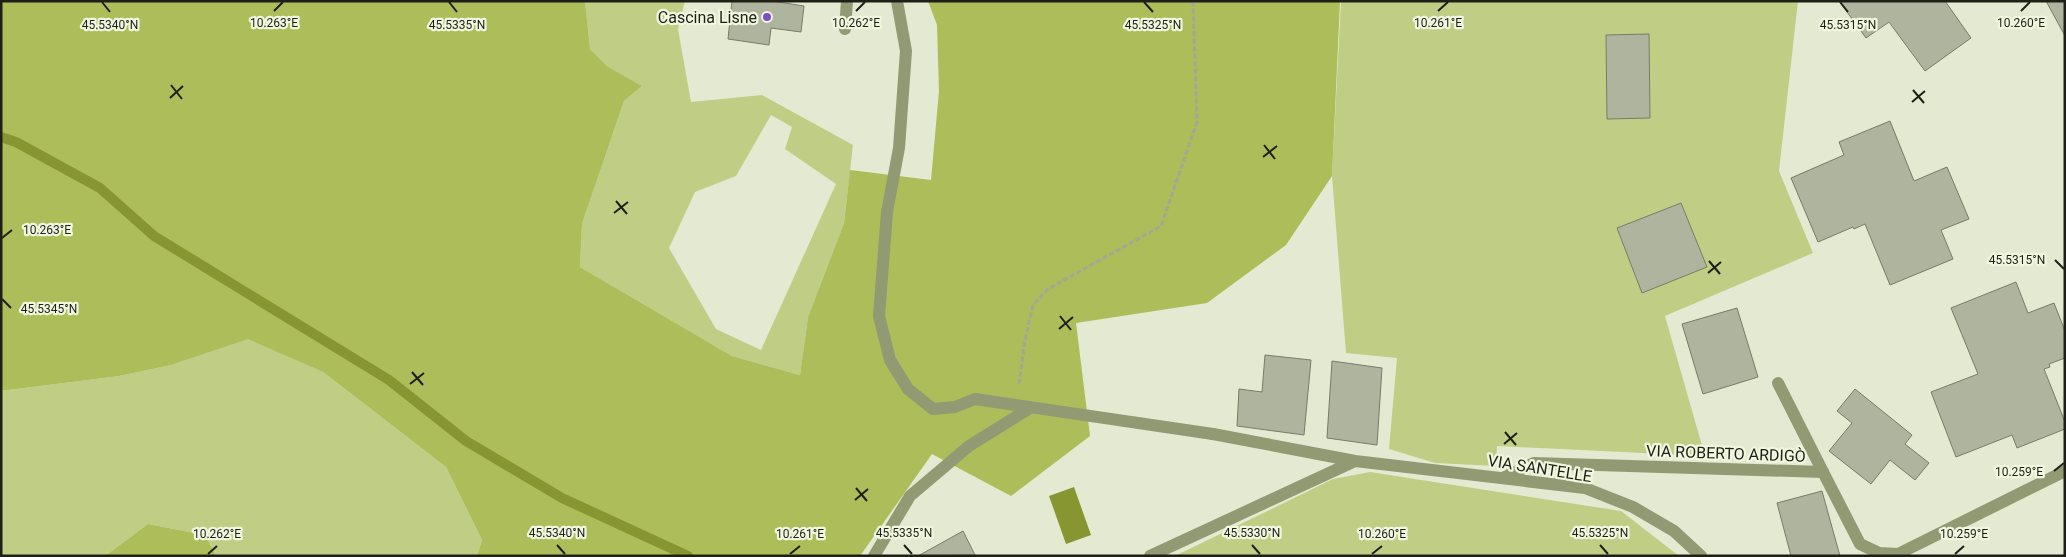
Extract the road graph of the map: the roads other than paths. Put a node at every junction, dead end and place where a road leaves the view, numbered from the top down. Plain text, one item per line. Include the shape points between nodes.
1 (847, 1) edge
2 (898, 1) edge
3 (845, 29) dead end
4 (1778, 383) dead end
5 (1030, 408) junction
6 (1356, 461) junction
7 (2065, 471) edge
8 (1823, 472) junction
9 (1506, 478) junction
10 (874, 556) edge
11 (1150, 556) edge
12 (1701, 556) edge

1 - 3 street
2 - 5 street, VIA SANTELLE via 906,51 898,148 887,212 879,316 890,360 908,390 933,408 955,407 975,399
4 - 8 street
5 - 6 street, VIA SANTELLE via 1213,434
5 - 10 street via 969,446 910,496
6 - 9 street, VIA SANTELLE
6 - 11 street
7 - 8 street, VIA ROBERTO ARDIGÒ via 1898,554 1879,553 1860,544
8 - 9 street, VIA ROBERTO ARDIGÒ via 1534,463
9 - 12 street, VIA SANTELLE via 1585,488 1633,507 1674,531

